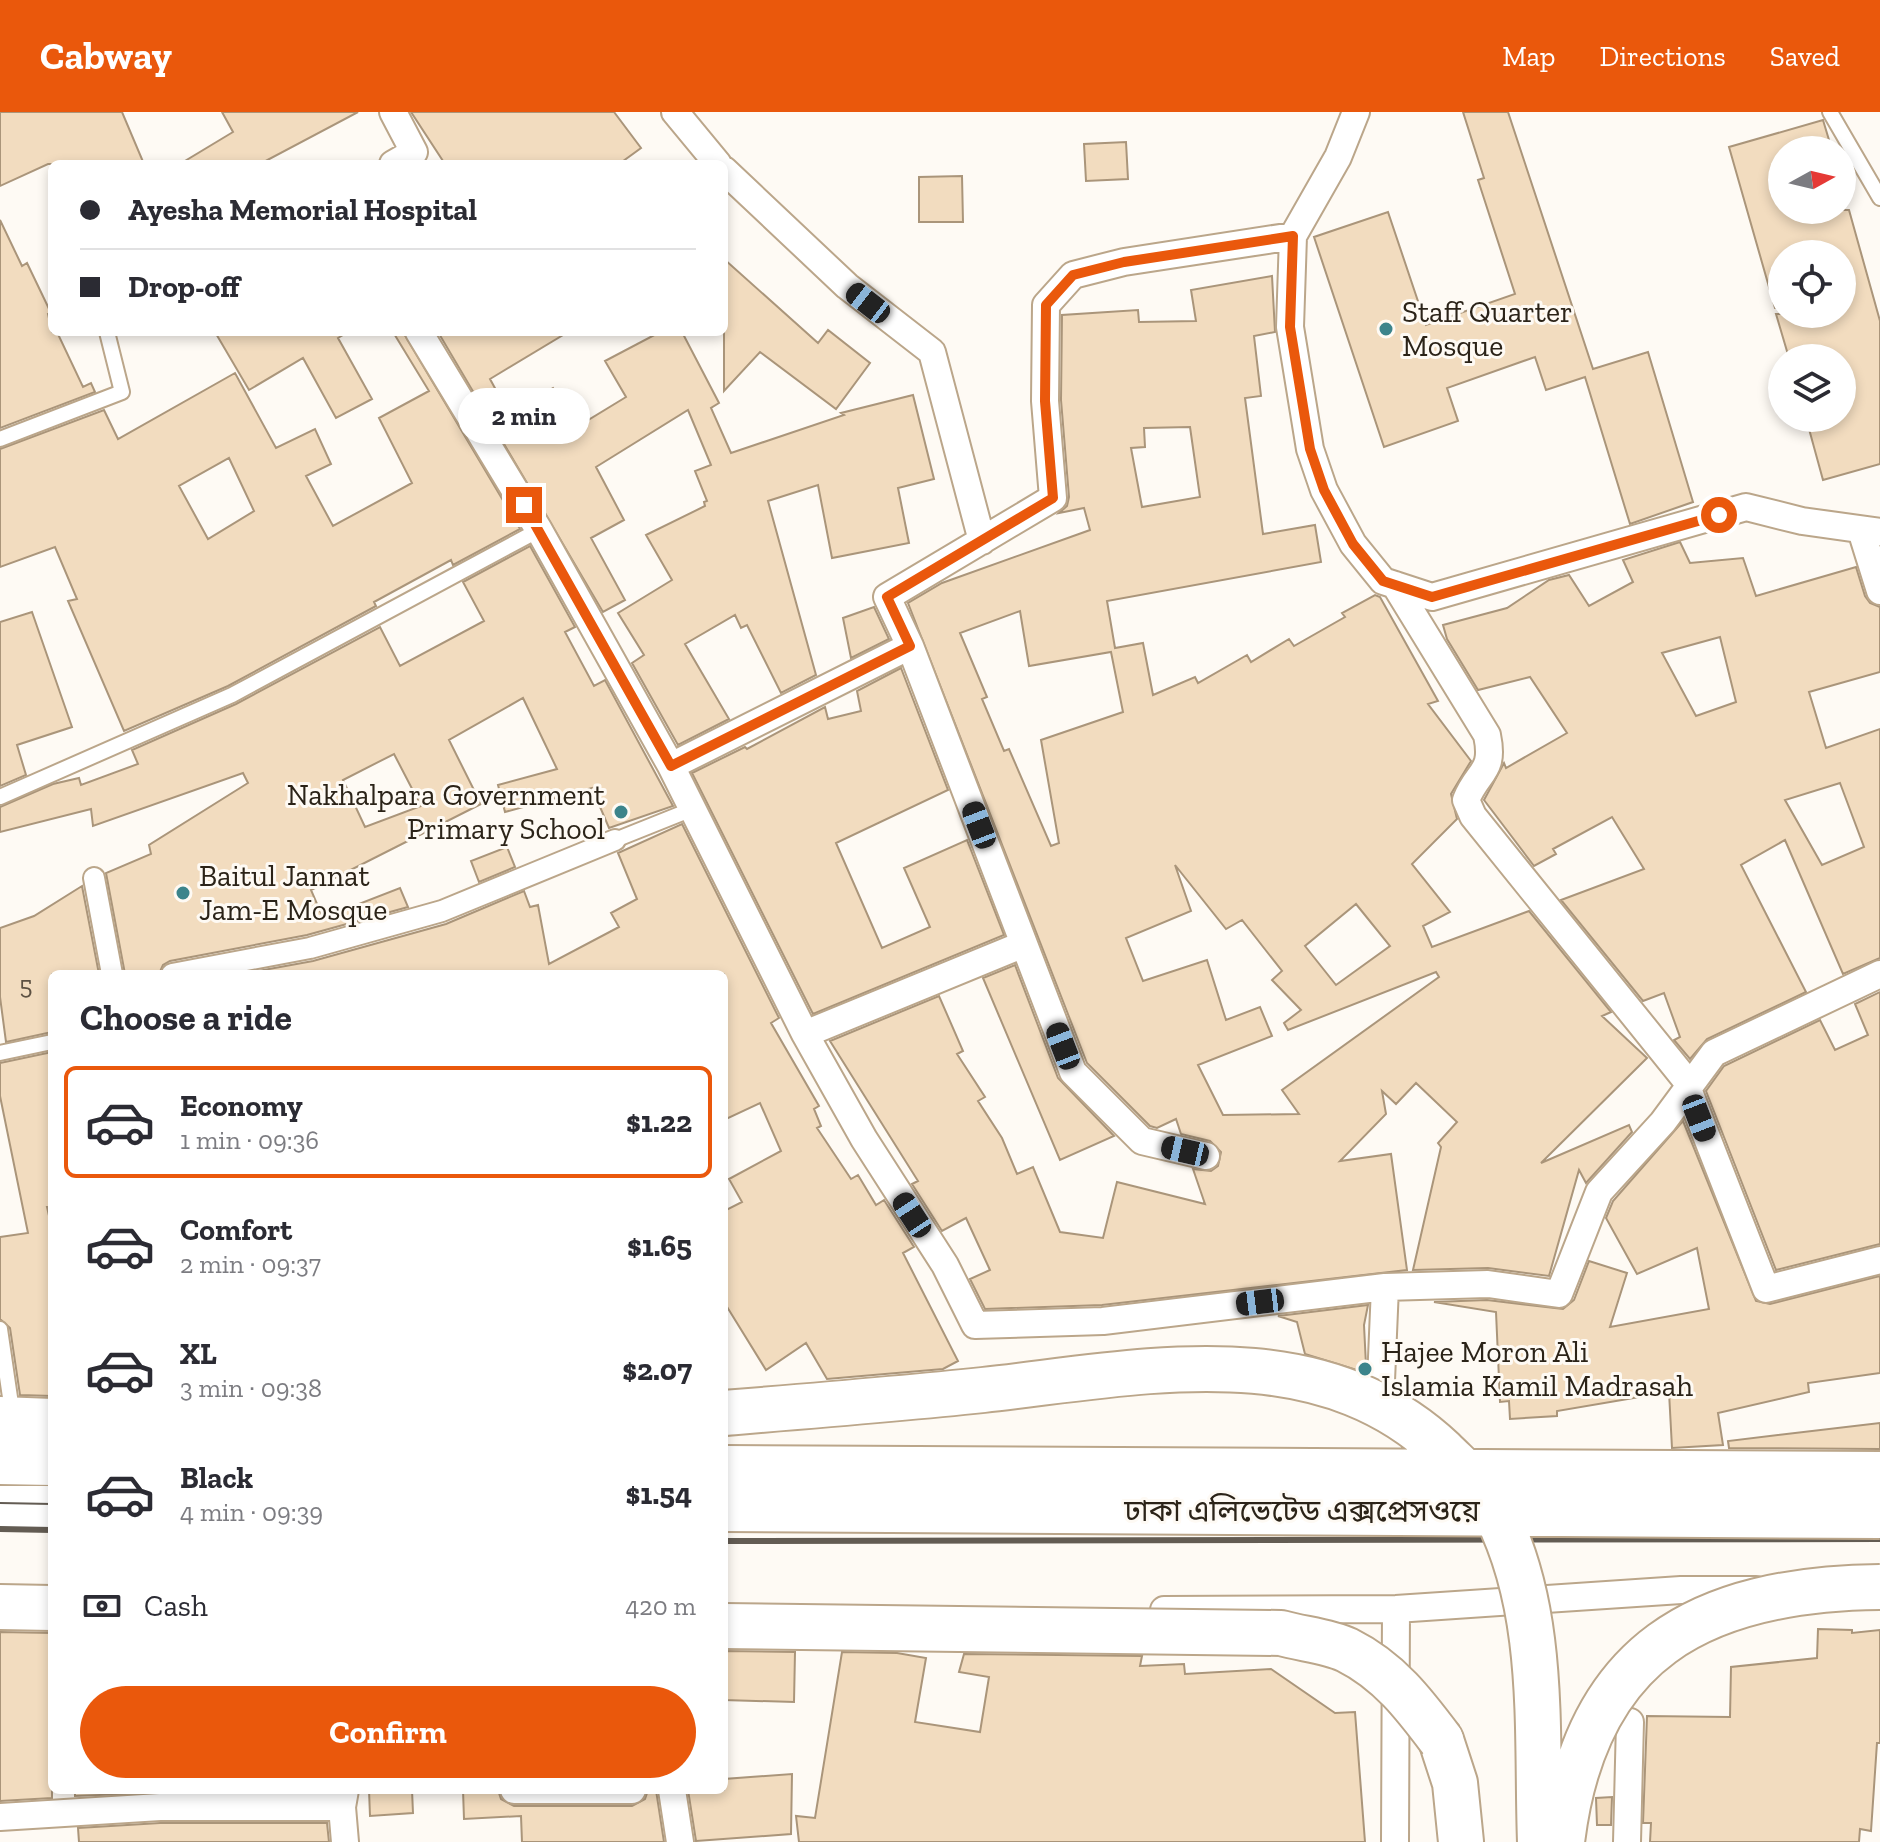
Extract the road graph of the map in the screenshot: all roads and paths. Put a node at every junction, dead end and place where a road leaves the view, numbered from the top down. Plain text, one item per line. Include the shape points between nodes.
1 (393, 112) edge
2 (675, 112) edge
3 (1356, 112) edge
4 (1830, 112) edge
5 (400, 160) edge
6 (715, 160) edge
7 (728, 174) edge
8 (1880, 198) edge
9 (1293, 236) junction
10 (108, 336) edge
11 (421, 336) edge
12 (0, 439) edge
13 (539, 530) junction
14 (1870, 531) edge
15 (982, 541) junction
16 (1395, 585) junction
17 (1880, 591) edge
18 (910, 646) junction
19 (671, 766) junction
20 (0, 797) edge
21 (690, 810) junction
22 (615, 840) joint
23 (94, 878) dead end
24 (1024, 944) junction
25 (111, 970) edge
26 (193, 970) edge
27 (1880, 974) edge
28 (805, 1034) junction
29 (48, 1047) edge
30 (0, 1053) edge
31 (1689, 1087) junction
32 (1206, 1156) dead end
33 (1880, 1260) edge
34 (1385, 1287) junction
35 (0, 1329) edge
36 (1380, 1404) dead end
37 (728, 1413) edge
38 (21, 1417) edge
39 (0, 1464) edge
40 (48, 1465) edge
41 (728, 1468) edge
42 (728, 1468) edge
43 (1880, 1474) edge
44 (1880, 1493) edge
45 (0, 1508) edge
46 (48, 1508) edge
47 (728, 1509) edge
48 (1880, 1516) edge
49 (1880, 1588) edge
50 (0, 1607) edge
51 (48, 1608) edge
52 (1396, 1609) junction
53 (728, 1614) edge
54 (728, 1626) edge
55 (1630, 1722) dead end
56 (673, 1794) edge
57 (344, 1798) edge
58 (0, 1817) edge
59 (1461, 1840) edge
60 (345, 1842) edge
61 (680, 1842) edge
62 (1395, 1842) edge
63 (1540, 1842) edge
64 (1562, 1842) edge
65 (1627, 1842) edge

1 - 5 street via 414,152
2 - 6 street
3 - 9 street via 1338,157
4 - 8 lane
7 - 15 street via 847,286 932,352
9 - 15 street via 1073,275 1046,305 1045,401 1053,498
9 - 16 street via 1290,327 1310,449 1324,490 1353,544 1383,581
10 - 12 lane via 122,392
11 - 13 street
13 - 19 street
13 - 20 lane via 232,695
14 - 16 street via 1746,507 1432,597
14 - 17 street
15 - 18 street via 887,597
16 - 31 street via 1487,735 1491,753 1485,774 1473,783 1466,800 1473,816
18 - 19 street
18 - 24 street
19 - 21 street
21 - 22 lane
21 - 28 street
22 - 26 street via 442,911 310,948
23 - 25 street
24 - 28 street
24 - 32 street via 1073,1072 1142,1141
27 - 31 street via 1714,1053
28 - 34 street via 945,1265 975,1325 1103,1321
29 - 30 lane
31 - 33 street via 1766,1289
31 - 34 street via 1599,1192 1559,1294 1488,1284
34 - 36 street
35 - 38 lane
37 - 63 highway, bridge via 1192,1367 1293,1374 1367,1398 1433,1442 1468,1476 1494,1508 1509,1546 1532,1638
39 - 40 highway
41 - 43 highway, ঢাকা এলিভেটেড এক্সপ্রেসওয়ে, bridge
42 - 44 street via 1217,1457
45 - 46 highway
47 - 48 highway, ঢাকা এলিভেটেড এক্সপ্রেসওয়ে, bridge
49 - 52 street via 1681,1590
49 - 64 highway, bridge via 1824,1588 1735,1605 1650,1652 1621,1679 1589,1734 1566,1808
50 - 51 highway
52 - 53 street
52 - 62 street
54 - 59 highway, bridge via 1281,1633 1345,1649 1406,1693 1441,1740 1455,1783
55 - 65 street
56 - 61 street
57 - 58 street
57 - 60 street

